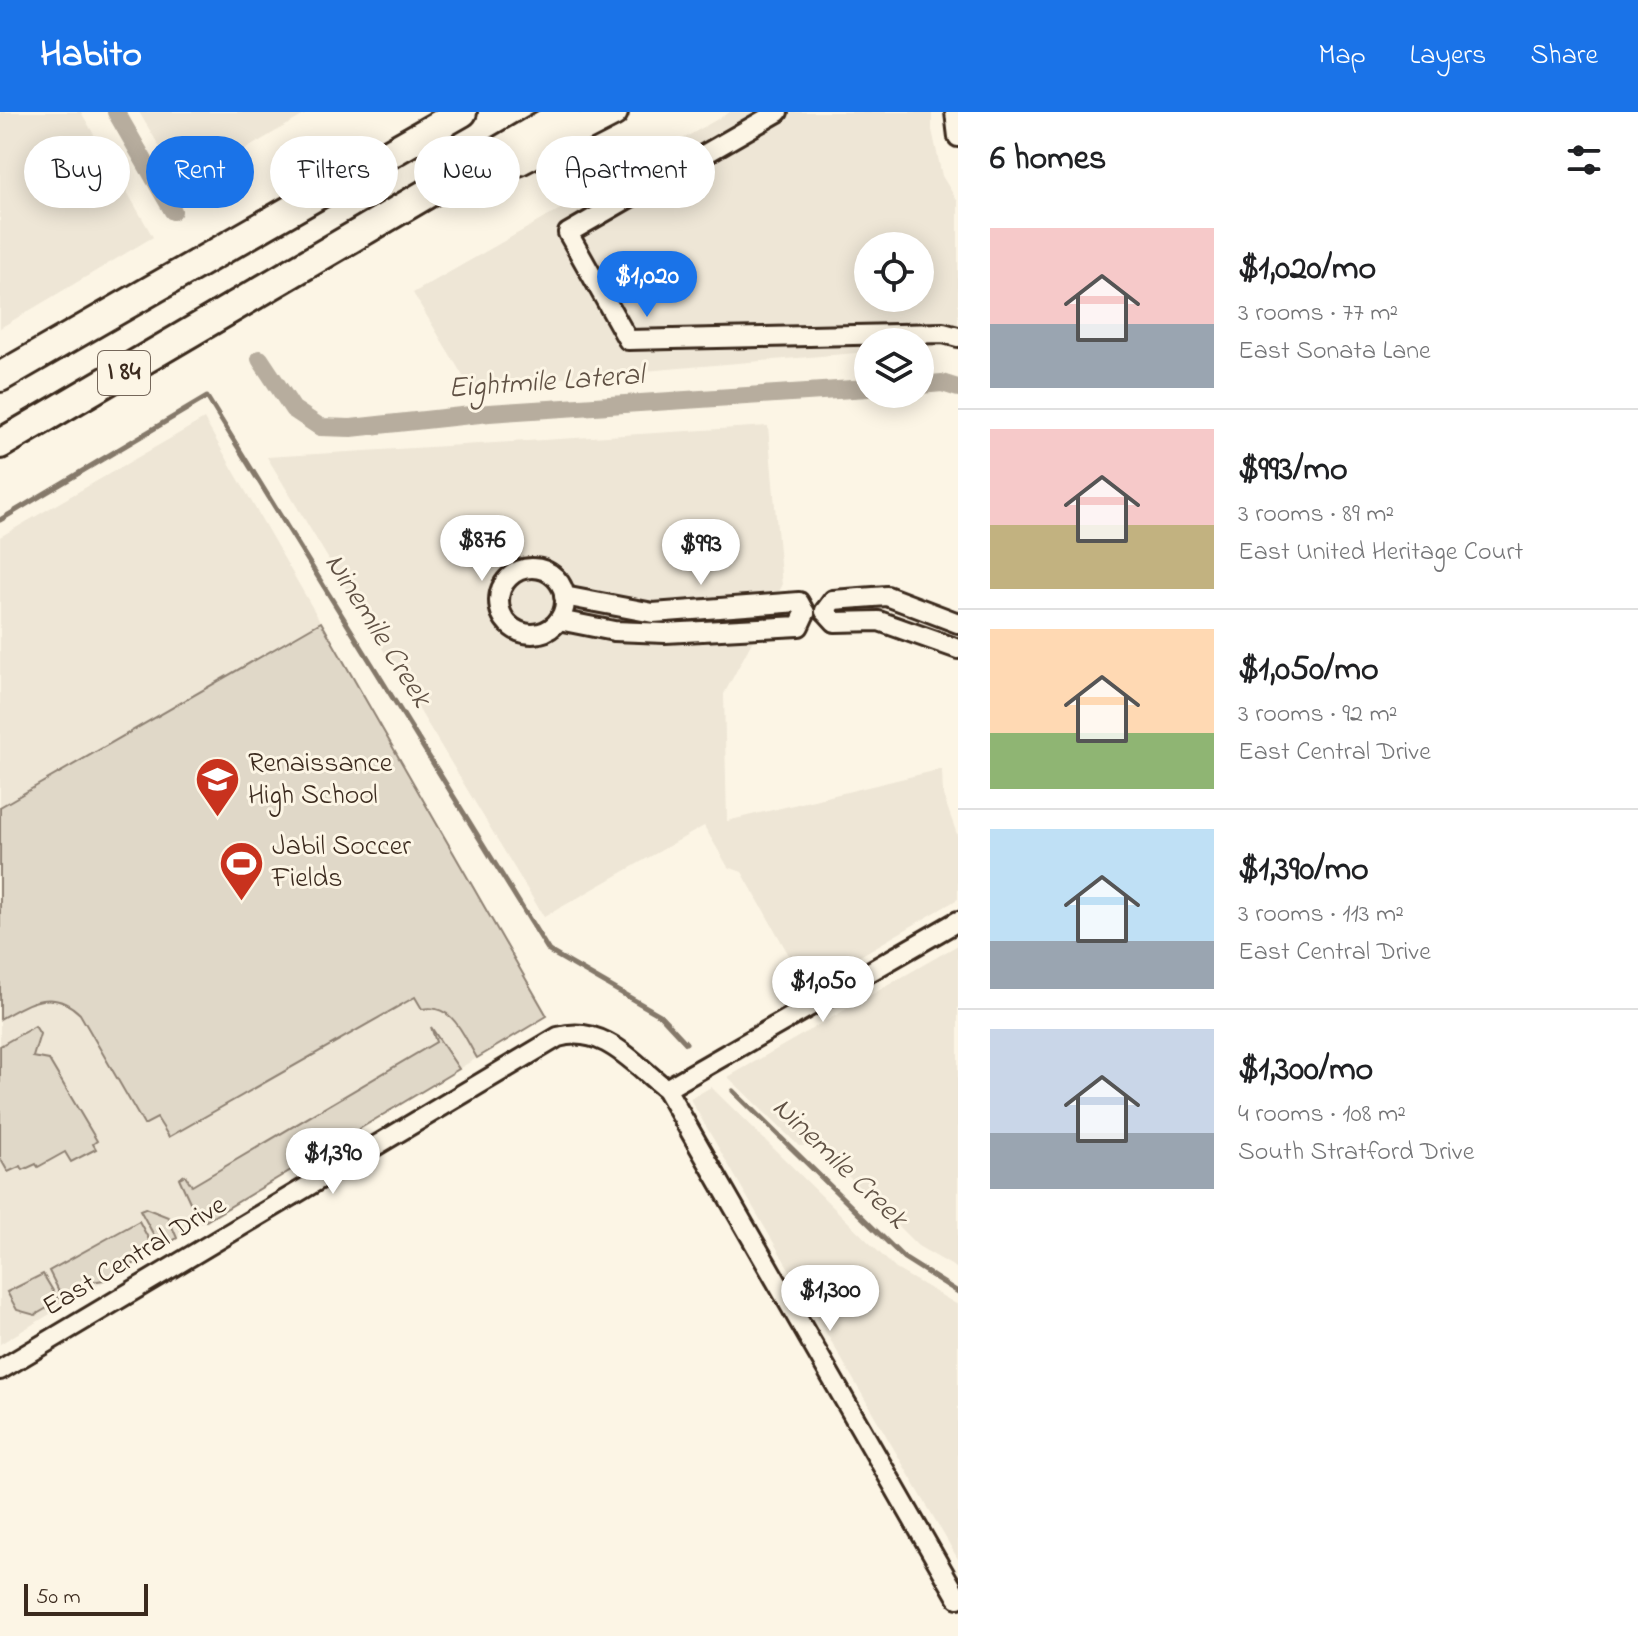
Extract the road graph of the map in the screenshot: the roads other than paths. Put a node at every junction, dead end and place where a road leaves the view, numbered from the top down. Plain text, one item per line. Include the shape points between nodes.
1 (423, 112) edge
2 (462, 112) edge
3 (566, 112) edge
4 (613, 112) edge
5 (778, 112) edge
6 (955, 112) edge
7 (958, 137) edge
8 (219, 251) junction
9 (247, 301) junction
10 (958, 337) edge
11 (0, 377) edge
12 (0, 444) edge
13 (564, 596) junction
14 (825, 611) junction
15 (805, 613) junction
16 (559, 620) junction
17 (958, 623) edge
18 (958, 649) edge
19 (958, 921) edge
20 (666, 1089) junction
21 (0, 1370) edge
22 (958, 1598) edge

1 - 8 highway
2 - 8 highway, I 84
3 - 9 highway, I 84
4 - 9 highway
5 - 10 street via 568,233 628,340 943,333
6 - 7 street
8 - 11 highway, I 84
9 - 12 highway, I 84
13 - 15 street via 634,612 799,602
13 - 16 street
13 - 16 street via 549,573 530,568 510,577 500,595 502,615 518,631 541,633
14 - 15 street
14 - 17 street via 833,600 887,596
14 - 18 street via 835,622 879,621
15 - 16 street via 799,626 665,633 614,631
19 - 20 street
20 - 21 street, East Central Drive via 606,1040 583,1032 558,1037
20 - 22 street

